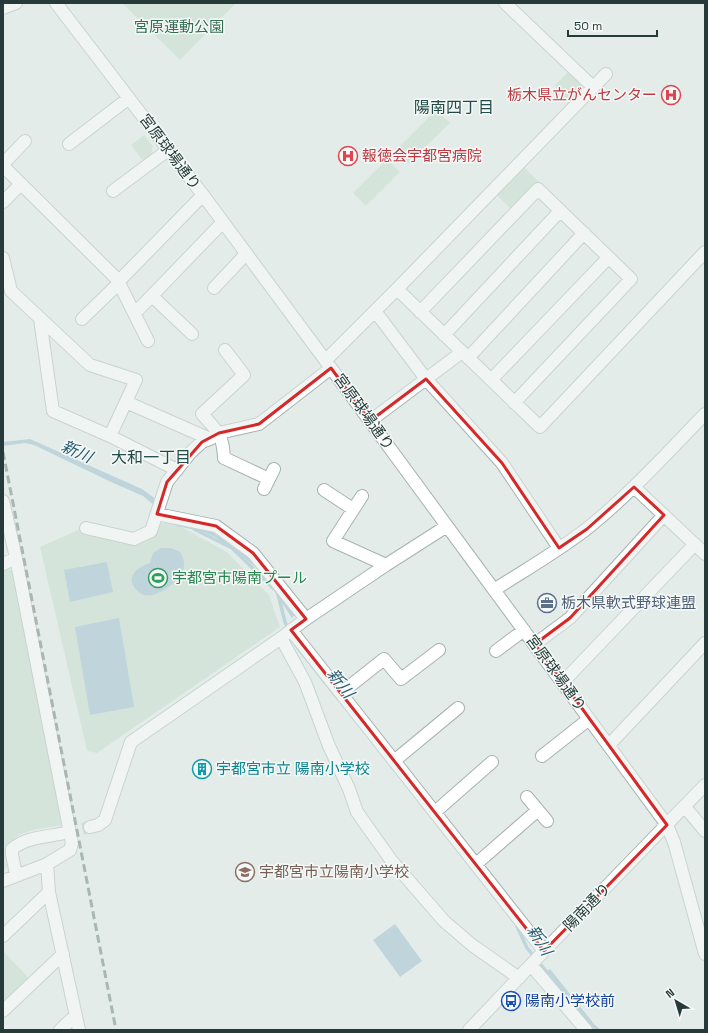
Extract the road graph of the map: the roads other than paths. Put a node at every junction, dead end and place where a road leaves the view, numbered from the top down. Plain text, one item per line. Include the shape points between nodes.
1 (16, 3) edge
2 (56, 3) edge
3 (505, 3) edge
4 (3, 8) edge
5 (606, 74) dead end
6 (593, 87) junction
7 (129, 98) junction
8 (25, 141) dead end
9 (69, 144) dead end
10 (168, 150) junction
11 (3, 165) edge
12 (21, 184) junction
13 (113, 192) dead end
14 (203, 195) junction
15 (3, 202) edge
16 (560, 211) junction
17 (223, 222) junction
18 (584, 234) junction
19 (705, 252) edge
20 (246, 254) junction
21 (3, 258) edge
22 (608, 258) junction
23 (119, 282) junction
24 (214, 288) dead end
25 (397, 289) junction
26 (152, 296) junction
27 (138, 310) dead end
28 (375, 311) junction
29 (420, 312) junction
30 (40, 319) junction
31 (82, 319) dead end
32 (192, 334) dead end
33 (444, 335) junction
34 (148, 341) dead end
35 (225, 350) dead end
36 (465, 355) junction
37 (328, 364) junction
38 (426, 380) junction
39 (490, 380) junction
40 (126, 402) junction
41 (514, 403) junction
42 (705, 414) edge
43 (370, 421) junction
44 (110, 436) junction
45 (215, 436) junction
46 (177, 470) junction
47 (269, 479) dead end
48 (634, 487) junction
49 (324, 490) dead end
50 (362, 496) dead end
51 (3, 501) edge
52 (353, 509) junction
53 (157, 514) junction
54 (664, 515) junction
55 (447, 526) junction
56 (86, 528) dead end
57 (695, 544) junction
58 (559, 548) junction
59 (705, 554) edge
60 (16, 558) junction
61 (3, 564) edge
62 (386, 565) junction
63 (494, 590) junction
64 (306, 619) junction
65 (291, 630) junction
66 (524, 630) junction
67 (281, 638) junction
68 (705, 643) edge
69 (535, 644) junction
70 (439, 650) dead end
71 (496, 651) dead end
72 (562, 683) junction
73 (341, 693) junction
74 (458, 708) dead end
75 (589, 719) junction
76 (609, 745) junction
77 (542, 756) dead end
78 (394, 761) junction
79 (492, 762) dead end
80 (705, 786) edge
81 (527, 797) dead end
82 (685, 807) junction
83 (538, 810) junction
84 (435, 812) junction
85 (547, 820) dead end
86 (668, 825) junction
87 (90, 827) tunnel mouth
88 (705, 831) edge
89 (64, 834) tunnel mouth
90 (47, 864) junction
91 (476, 864) junction
92 (16, 875) junction
93 (3, 881) edge
94 (49, 892) junction
95 (3, 936) edge
96 (544, 951) junction
97 (62, 954) junction
98 (705, 954) edge
99 (531, 965) junction
100 (519, 978) junction
101 (3, 1011) edge
102 (76, 1016) junction
103 (60, 1030) edge
104 (79, 1030) edge
105 (469, 1030) edge
106 (586, 1030) edge

1 - 4 street
2 - 7 street, 宮原球場通り
3 - 6 street
5 - 6 street
6 - 25 street
7 - 9 street
7 - 10 street, 宮原球場通り
8 - 11 street
10 - 13 street
10 - 14 street, 宮原球場通り
11 - 12 street
12 - 15 street
12 - 23 street
14 - 17 street, 宮原球場通り
14 - 23 street
16 - 18 street
16 - 29 street via 538,189
16 - 33 street
17 - 20 street, 宮原球場通り
17 - 26 street
18 - 22 street
18 - 36 street
19 - 41 street via 540,427
20 - 24 street
20 - 37 street, 宮原球場通り
21 - 30 street via 11,291
22 - 39 street
22 - 41 street via 632,279
23 - 31 street
23 - 34 street
25 - 28 street
25 - 29 street
26 - 27 street
26 - 32 street
28 - 37 street
28 - 38 street
29 - 33 street
30 - 40 street via 90,365 136,380
30 - 44 street via 53,411
33 - 36 street
35 - 45 street via 244,375 202,414
36 - 38 street
36 - 39 street
37 - 43 street, 宮原球場通り
37 - 45 street via 259,424
38 - 43 street
38 - 58 street via 502,464
39 - 41 street
40 - 44 street
40 - 45 street
42 - 48 street
43 - 55 street, 宮原球場通り
44 - 46 street
45 - 46 street via 202,442
45 - 47 street via 224,446 224,458
46 - 53 street via 167,482
48 - 54 street
48 - 58 street via 614,507
49 - 52 street
50 - 52 street
51 - 60 street
52 - 62 street via 333,541
53 - 56 street via 151,531 134,539
53 - 64 street via 216,526 253,553
54 - 57 street
54 - 69 street via 570,618
55 - 62 street
55 - 63 street, 宮原球場通り
57 - 59 street
57 - 72 street
58 - 63 street
60 - 61 street
60 - 90 street via 72,843 70,850
62 - 64 street
63 - 66 street, 宮原球場通り
64 - 65 street
65 - 67 street
65 - 73 street
66 - 69 street, 宮原球場通り
66 - 71 street
67 - 87 street via 131,742 105,820
67 - 100 street via 305,682 356,812 391,860 444,921 472,945
68 - 76 street
69 - 72 street, 宮原球場通り
70 - 73 street via 401,679 384,659
72 - 75 street, 宮原球場通り
73 - 78 street
74 - 78 street
75 - 76 street, 宮原球場通り
75 - 77 street
76 - 86 street, 宮原球場通り
78 - 84 street
79 - 84 street
80 - 82 street, 陽南通り
81 - 83 street
82 - 86 street, 陽南通り
82 - 88 street
83 - 85 street
83 - 91 street
84 - 91 street
86 - 96 street, 陽南通り
86 - 98 street, 宮原球場通り
89 - 92 street via 26,841 12,849
90 - 92 street
90 - 94 street
91 - 96 street
92 - 93 street
94 - 95 street
94 - 97 street
96 - 99 street, 陽南通り
97 - 101 street
97 - 102 street
99 - 100 street, 陽南通り
99 - 106 street
100 - 105 street, 陽南通り
102 - 103 street
102 - 104 street

